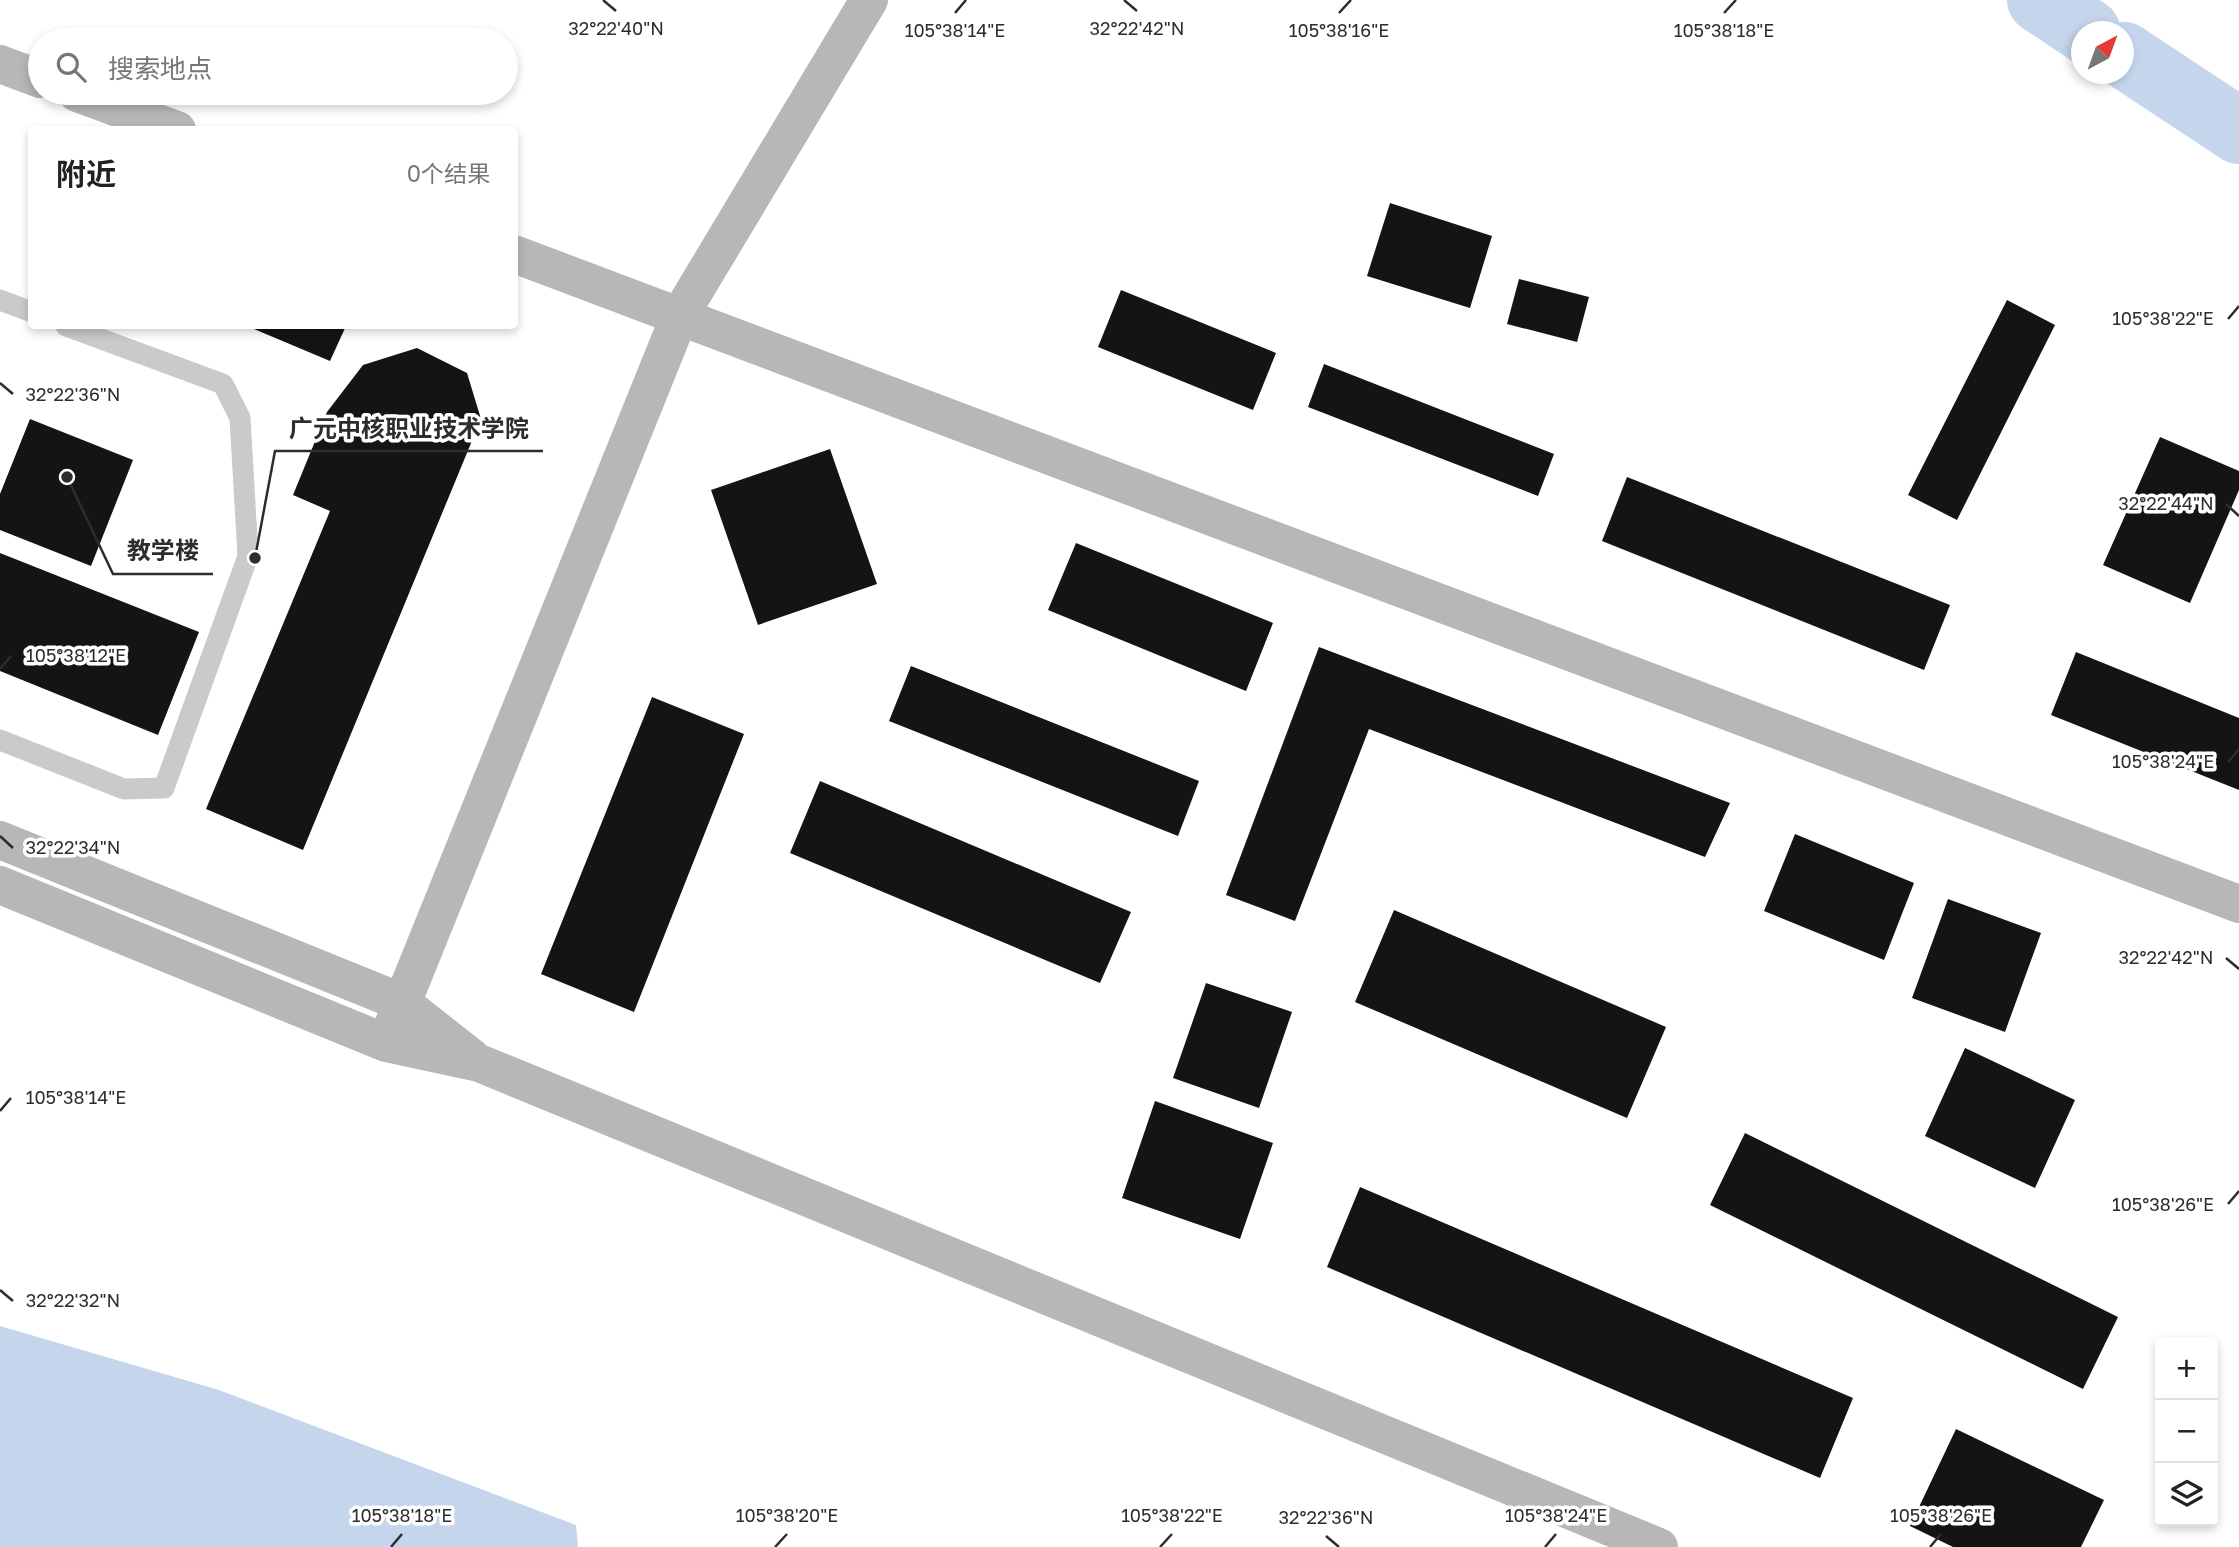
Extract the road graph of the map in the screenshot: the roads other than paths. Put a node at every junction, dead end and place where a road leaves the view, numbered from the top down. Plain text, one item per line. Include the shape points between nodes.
1 (869, 0) edge
2 (0, 64) edge
3 (28, 74) edge
4 (109, 105) edge
5 (166, 126) edge
6 (518, 255) edge
7 (0, 300) edge
8 (28, 310) edge
9 (680, 315) junction
10 (74, 329) edge
11 (0, 740) edge
12 (0, 839) edge
13 (0, 885) edge
14 (2239, 904) edge
15 (401, 1002) junction
16 (386, 1043) junction
17 (479, 1063) junction
18 (1660, 1547) edge

1 - 9 street
2 - 3 street
4 - 5 street
6 - 9 street
7 - 8 lane
9 - 14 street
9 - 15 street
10 - 11 lane via 223,384 240,418 248,556 164,788 124,789
12 - 15 street
13 - 16 street
15 - 16 street
15 - 17 street
16 - 17 street
17 - 18 street

